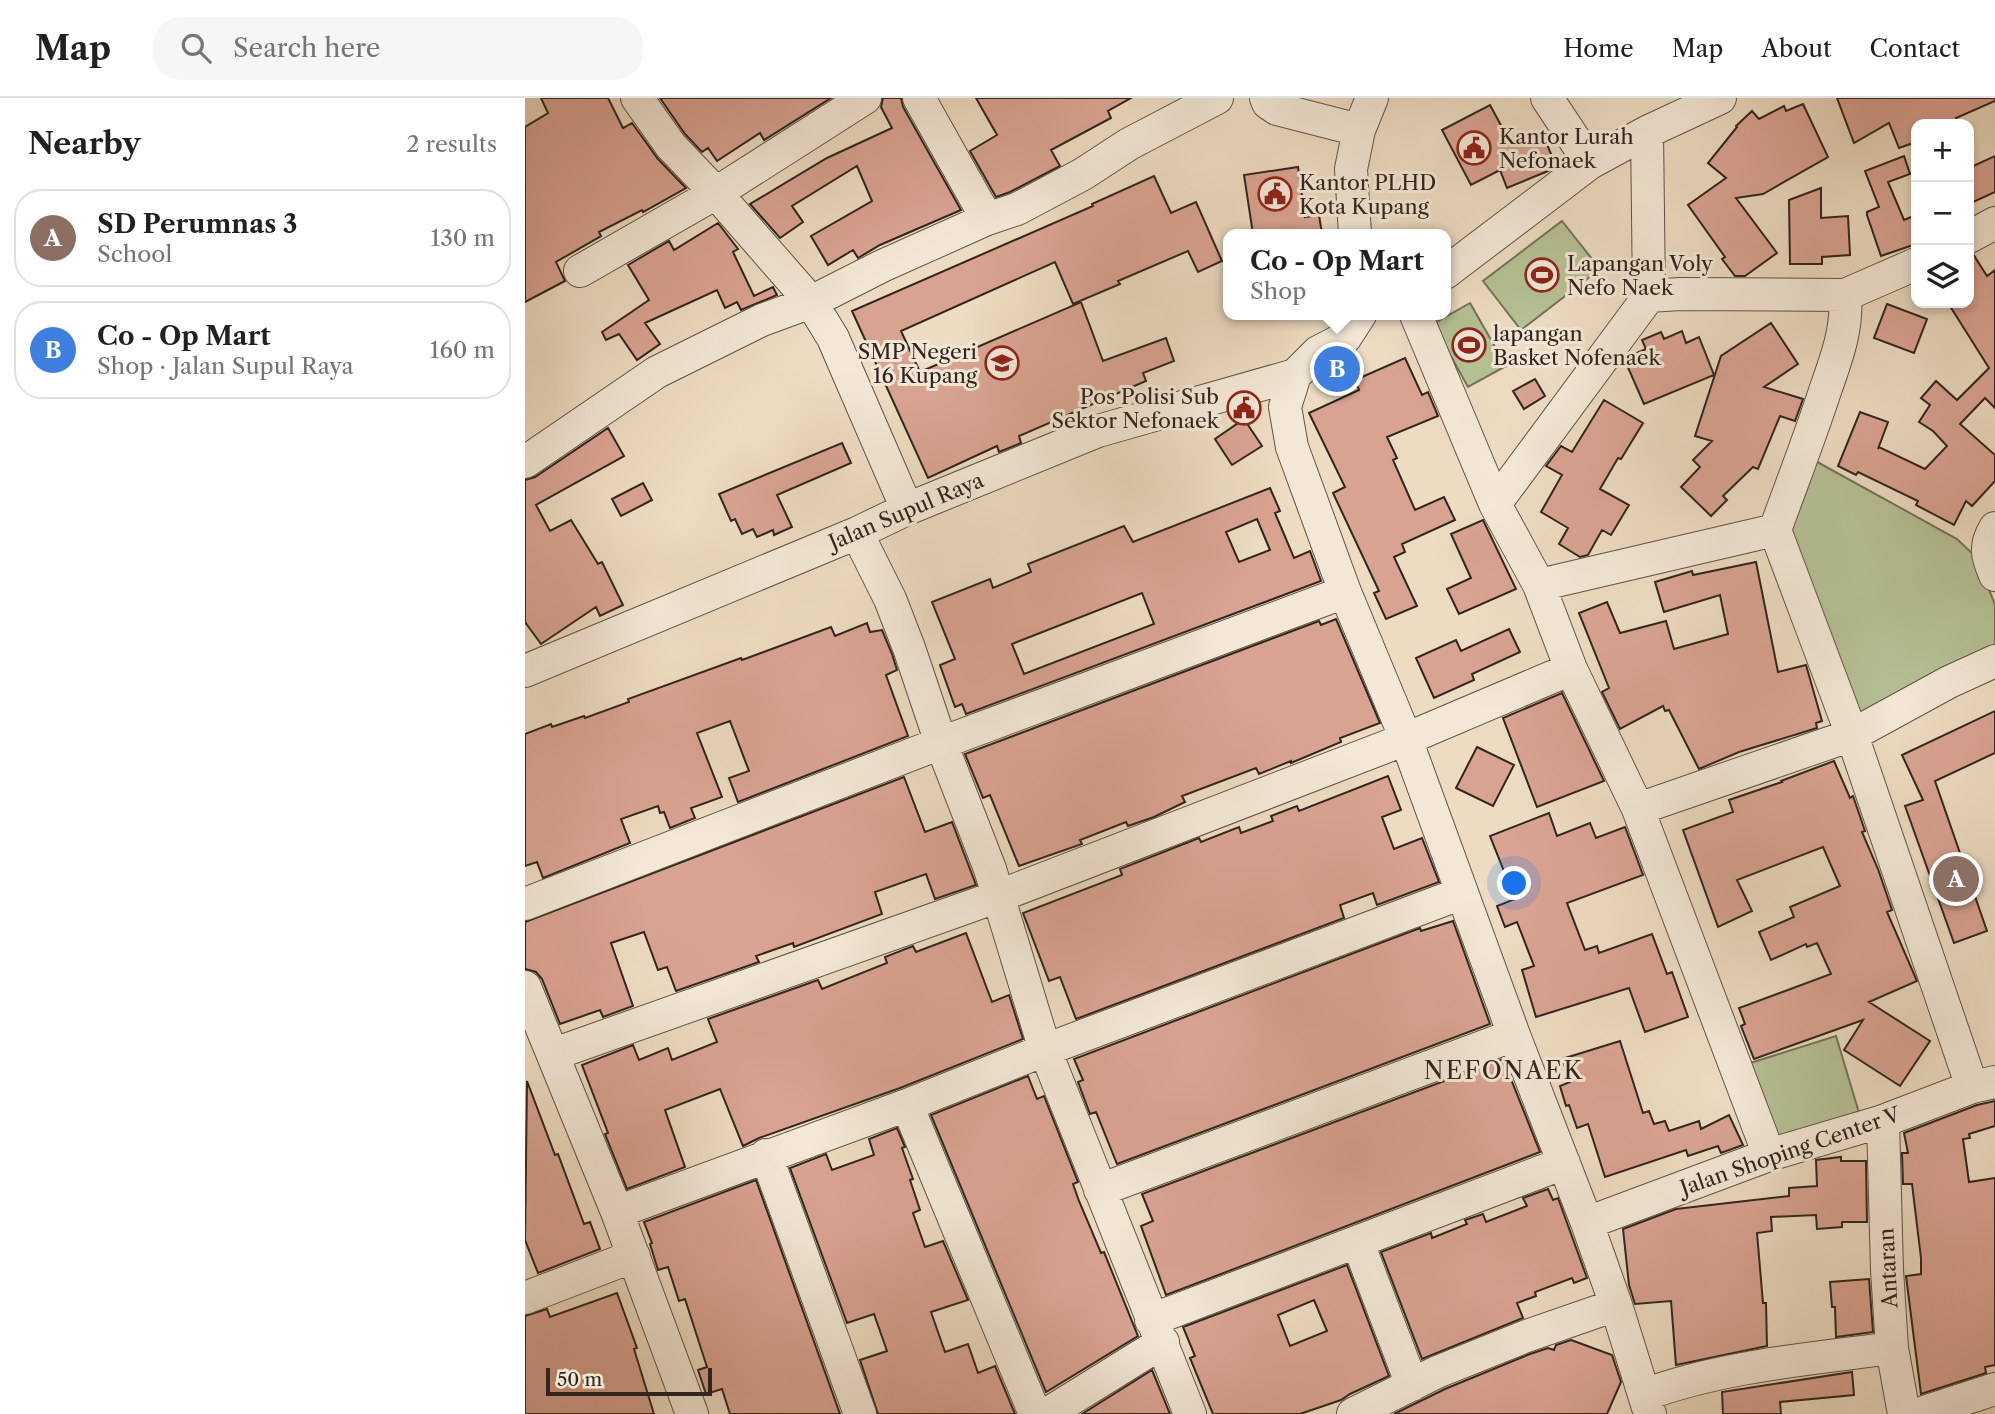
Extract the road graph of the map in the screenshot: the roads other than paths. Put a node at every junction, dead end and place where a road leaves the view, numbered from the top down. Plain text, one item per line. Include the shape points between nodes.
1 (637, 98) edge
2 (865, 98) edge
3 (919, 98) edge
4 (1217, 98) edge
5 (1266, 98) edge
6 (1372, 98) edge
7 (1548, 98) edge
8 (1720, 98) edge
9 (1359, 130) junction
10 (1647, 132) junction
11 (1590, 163) junction
12 (716, 193) junction
13 (987, 219) junction
14 (1995, 223) edge
15 (1355, 229) edge
16 (1974, 234) edge
17 (1911, 266) edge
18 (1451, 268) edge
19 (580, 271) dead end
20 (1845, 295) junction
21 (1649, 296) junction
22 (811, 302) junction
23 (1360, 320) edge
24 (1418, 320) edge
25 (1295, 375) junction
26 (525, 462) edge
27 (1495, 505) junction
28 (907, 509) junction
29 (1995, 528) edge
30 (1775, 530) junction
31 (857, 533) junction
32 (1995, 575) edge
33 (1538, 585) junction
34 (1345, 592) junction
35 (1995, 661) edge
36 (1571, 669) junction
37 (525, 671) edge
38 (1852, 735) junction
39 (1406, 739) junction
40 (941, 743) junction
41 (1639, 809) junction
42 (1462, 893) junction
43 (999, 896) junction
44 (525, 904) edge
45 (525, 987) edge
46 (1514, 1035) junction
47 (1045, 1050) junction
48 (554, 1054) junction
49 (1984, 1085) edge
50 (907, 1105) junction
51 (1883, 1121) junction
52 (767, 1155) junction
53 (1769, 1155) junction
54 (1564, 1163) junction
55 (1100, 1190) junction
56 (617, 1212) junction
57 (1587, 1223) junction
58 (1357, 1243) junction
59 (634, 1256) junction
60 (525, 1298) edge
61 (1616, 1305) junction
62 (1157, 1331) junction
63 (1892, 1348) junction
64 (1412, 1385) junction
65 (1995, 1389) edge
66 (1647, 1404) edge
67 (692, 1414) edge
68 (860, 1414) edge
69 (1035, 1414) edge
70 (1047, 1414) edge
71 (1190, 1414) edge
72 (1353, 1414) edge
73 (1904, 1414) edge
74 (1918, 1414) edge

1 - 12 street via 671,146
2 - 12 street
3 - 13 street
4 - 13 street via 1050,192
5 - 9 street via 1277,109
6 - 9 street
7 - 11 street
8 - 10 street
9 - 15 street via 1351,169
10 - 11 street
10 - 21 street
11 - 18 street
12 - 19 street
12 - 22 street
13 - 22 street
14 - 16 street
17 - 20 street
20 - 21 street
20 - 30 street via 1844,335
21 - 27 street
22 - 26 street via 762,320 657,372
22 - 28 street via 838,351
23 - 25 street via 1345,338 1318,352
24 - 27 street
25 - 28 street, Jalan Supul Raya via 1098,431
25 - 34 street via 1285,407 1292,447
27 - 33 street
28 - 31 street, Jalan Supul Raya
29 - 32 street via 1987,544
30 - 33 street
30 - 38 street
31 - 37 street, Jalan Supul Raya
31 - 40 street via 900,624
33 - 36 street
34 - 39 street
34 - 40 street
35 - 38 street
36 - 39 street
36 - 41 street
38 - 41 street
38 - 49 street
39 - 42 street
39 - 43 street
40 - 43 street
40 - 44 street
41 - 53 street
42 - 46 street
42 - 47 street
43 - 47 street
43 - 48 street
45 - 48 street
46 - 54 street
46 - 55 street
47 - 50 street
47 - 55 street
48 - 56 street
49 - 51 street, Jalan Shoping Center V
50 - 52 street
50 - 69 street
51 - 53 street, Jalan Shoping Center V
51 - 63 street, Antaran
52 - 56 street
52 - 68 street
53 - 57 street, Jalan Shoping Center V
54 - 57 street
54 - 58 street
55 - 62 street
56 - 59 street
57 - 61 street
58 - 62 street
58 - 64 street
59 - 60 street
59 - 67 street
61 - 64 street via 1524,1337
61 - 66 street
62 - 70 street
62 - 71 street
63 - 66 street via 1674,1384
63 - 73 street, Antaran
64 - 72 street
65 - 74 street

